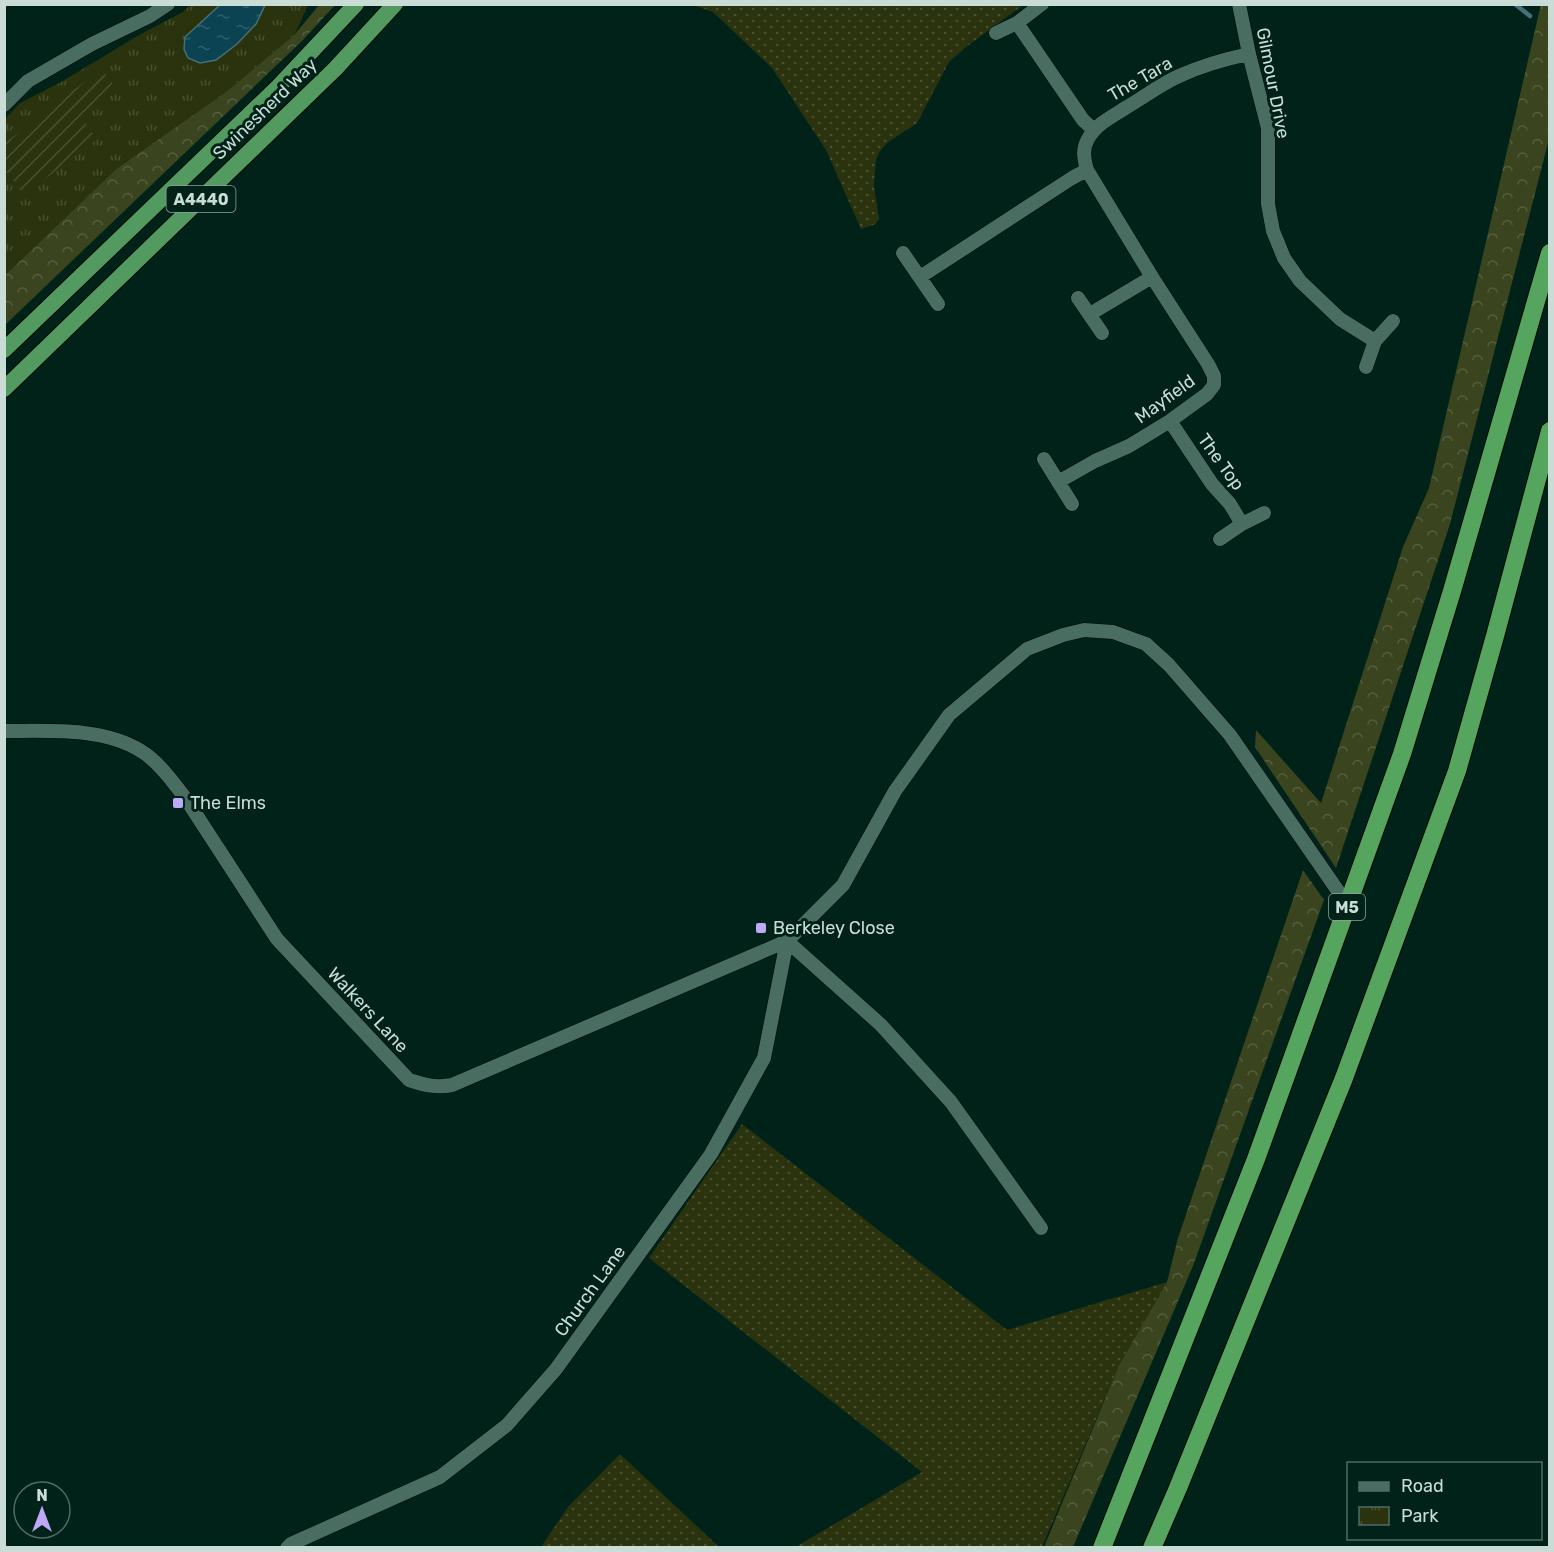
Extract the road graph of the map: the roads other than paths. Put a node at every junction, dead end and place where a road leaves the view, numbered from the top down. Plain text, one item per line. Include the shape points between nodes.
1 (168, 4) edge
2 (356, 4) edge
3 (395, 4) edge
4 (1042, 4) edge
5 (1239, 4) edge
6 (1017, 23) junction
7 (996, 33) dead end
8 (1249, 54) junction
9 (4, 105) edge
10 (1094, 130) junction
11 (1087, 170) junction
12 (903, 253) dead end
13 (1550, 253) edge
14 (920, 277) junction
15 (1152, 277) junction
16 (1078, 297) dead end
17 (938, 304) dead end
18 (1090, 314) junction
19 (1393, 321) dead end
20 (1102, 333) dead end
21 (1375, 341) junction
22 (4, 350) edge
23 (1366, 367) dead end
24 (4, 390) edge
25 (1170, 421) junction
26 (1550, 431) edge
27 (1044, 459) dead end
28 (1058, 482) junction
29 (1072, 504) dead end
30 (1264, 513) dead end
31 (1242, 524) junction
32 (1220, 539) dead end
33 (4, 731) edge
34 (1338, 891) dead end
35 (787, 941) junction
36 (1041, 1228) dead end
37 (286, 1548) edge
38 (1102, 1548) edge
39 (1152, 1548) edge

1 - 9 street via 28,81
2 - 22 highway, Swinesherd Way / A4440 via 278,87
3 - 24 highway, Swinesherd Way / A4440 via 335,69
4 - 6 street
5 - 8 street, Gilmour Drive
6 - 7 street
6 - 10 street via 1083,120
8 - 10 street, The Tara via 1178,77
8 - 21 street, Gilmour Drive via 1268,128 1268,204 1284,258 1300,281 1340,319
10 - 11 street via 1084,150
11 - 14 street
11 - 15 street, Mayfield
12 - 14 street
13 - 38 highway, M5 via 1402,754 1256,1159
14 - 17 street
15 - 18 street
15 - 25 street, Mayfield via 1214,376 1214,385 1207,394
16 - 18 street
18 - 20 street
19 - 21 street
21 - 23 street
25 - 28 street, Mayfield
25 - 31 street, The Top
26 - 39 highway via 1457,771 1339,1089
27 - 28 street
28 - 29 street
30 - 31 street
31 - 32 street
33 - 35 street, Walkers Lane via 71,731 118,740 143,752 186,799 277,939 409,1080 426,1086 452,1085
34 - 35 street via 1230,735 1169,665 1146,644 1113,632 1084,630 1028,649 949,715 895,791 843,885
35 - 36 street via 880,1025 951,1102
35 - 37 street, Church Lane via 764,1058 711,1154 556,1369 507,1425 440,1477

